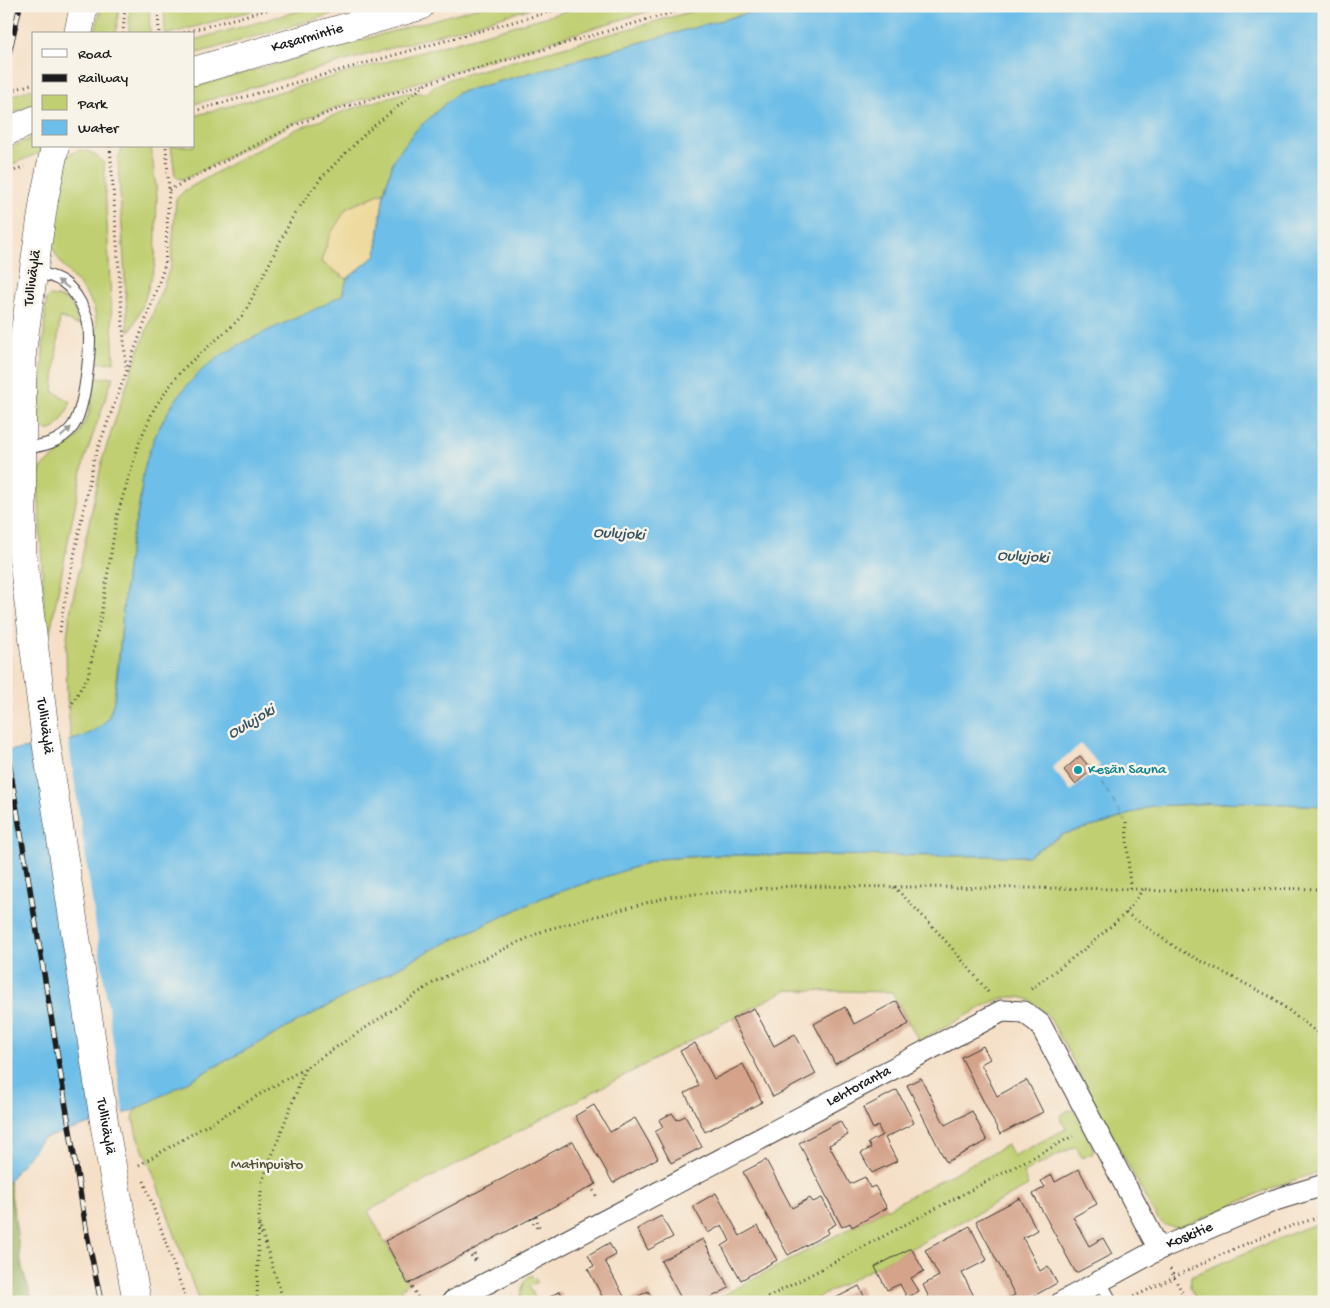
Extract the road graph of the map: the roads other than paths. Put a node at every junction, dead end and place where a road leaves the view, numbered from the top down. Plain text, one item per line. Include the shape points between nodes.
1 (420, 6) edge
2 (195, 70) edge
3 (32, 121) edge
4 (6, 132) edge
5 (55, 148) edge
6 (34, 271) junction
7 (22, 449) junction
8 (1324, 1185) edge
9 (1159, 1249) junction
10 (1100, 1281) junction
11 (453, 1301) edge
12 (137, 1302) edge
13 (1062, 1302) edge
14 (1112, 1302) edge

1 - 2 main road, Kasarmintie
3 - 4 main road
5 - 6 main road, Tulliväylä, bridge
6 - 7 main road, Tulliväylä via 22,351
7 -> 6 lane via 48,445 72,427 79,414 88,348 89,327 78,298 63,282
7 - 12 main road, Tulliväylä via 22,551 46,741 105,1128
8 - 9 street, Koskitie via 1275,1200
9 - 10 street, Koskitie
9 - 11 street, Lehtoranta via 1040,1024 1024,1012 1002,1010
10 - 13 street, Koskitie
10 - 14 lane

